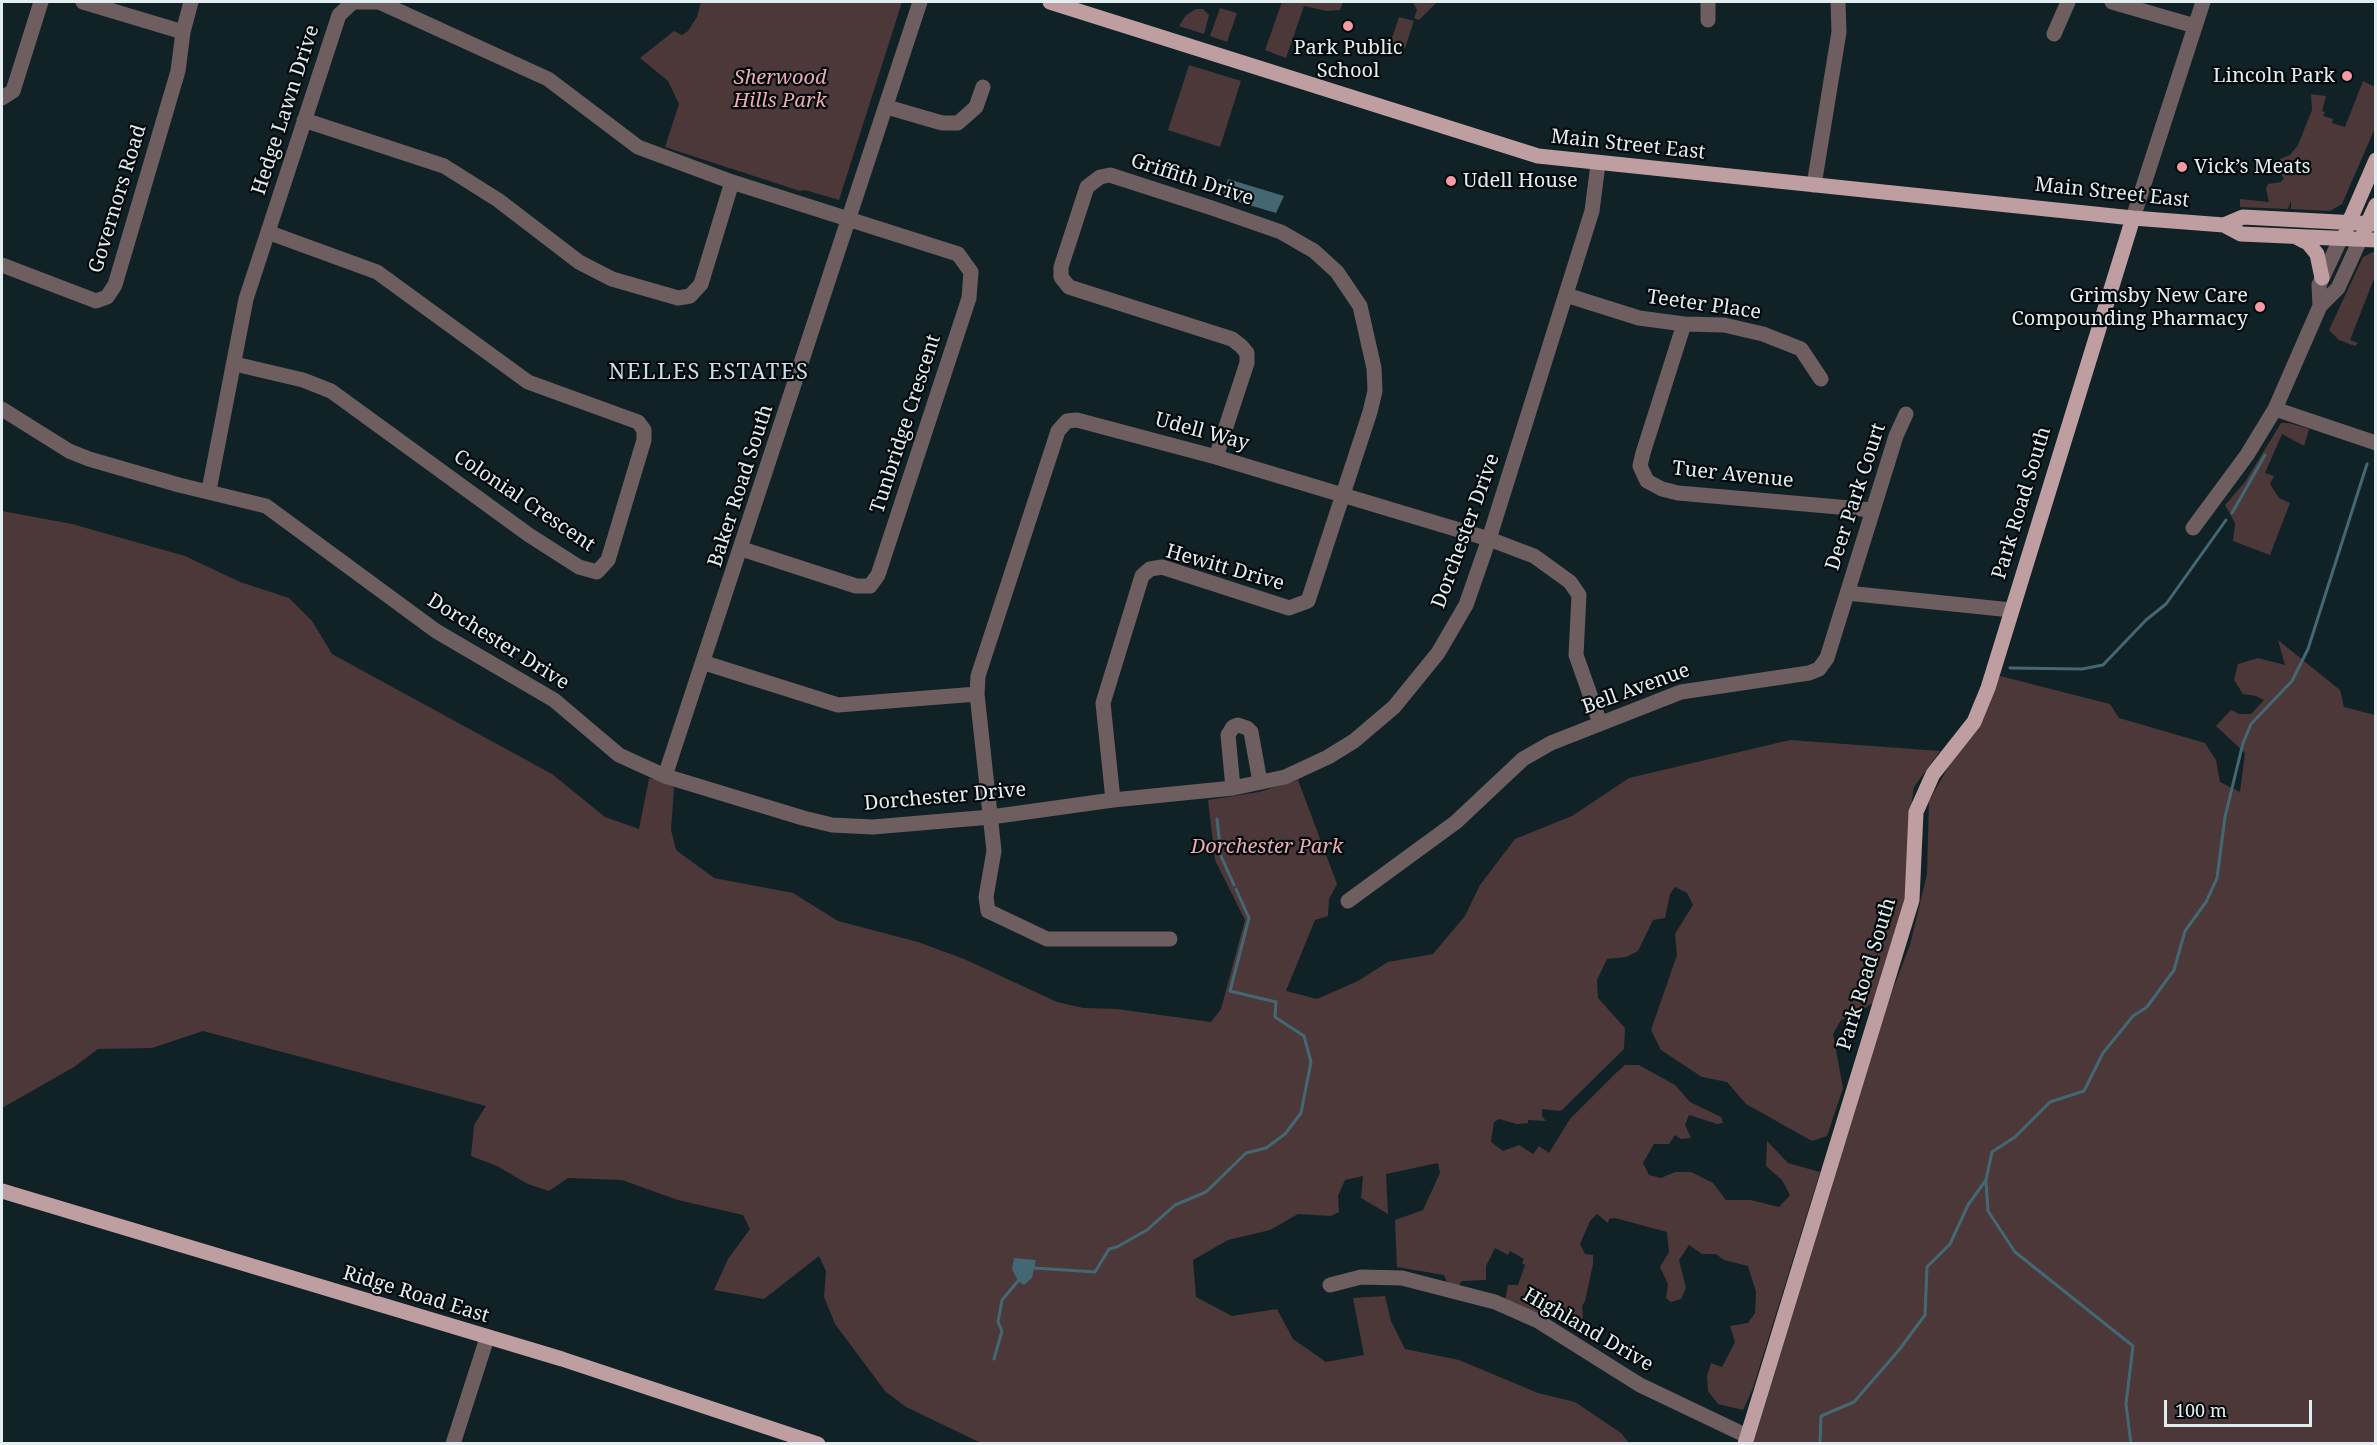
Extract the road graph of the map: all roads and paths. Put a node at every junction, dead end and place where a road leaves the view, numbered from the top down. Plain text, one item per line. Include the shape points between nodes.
1 (41, 2) edge
2 (83, 2) edge
3 (191, 2) edge
4 (920, 2) edge
5 (1050, 2) edge
6 (1708, 2) edge
7 (1838, 2) edge
8 (2068, 2) edge
9 (2112, 2) edge
10 (2203, 2) edge
11 (1708, 20) dead end
12 (2195, 26) junction
13 (183, 32) junction
14 (2054, 33) dead end
15 (983, 87) dead end
16 (2, 98) edge
17 (887, 107) junction
18 (304, 120) junction
19 (2376, 160) edge
20 (1598, 164) junction
21 (732, 182) junction
22 (1814, 184) junction
23 (2376, 205) edge
24 (2133, 218) junction
25 (850, 219) junction
26 (2350, 221) junction
27 (2372, 223) edge
28 (2224, 225) junction
29 (270, 233) junction
30 (2293, 235) junction
31 (2341, 238) junction
32 (2368, 240) edge
33 (2, 265) edge
34 (2322, 278) junction
35 (1566, 295) junction
36 (2320, 306) junction
37 (1684, 324) junction
38 (235, 364) junction
39 (1821, 379) dead end
40 (2, 409) edge
41 (2275, 409) junction
42 (1906, 414) dead end
43 (2376, 443) edge
44 (1216, 457) junction
45 (209, 490) junction
46 (1344, 495) junction
47 (1873, 510) junction
48 (2193, 528) dead end
49 (1489, 540) junction
50 (742, 549) junction
51 (1847, 593) junction
52 (2011, 610) junction
53 (705, 663) junction
54 (977, 694) junction
55 (1600, 723) junction
56 (665, 776) junction
57 (1260, 782) junction
58 (1233, 788) junction
59 (1113, 800) junction
60 (991, 817) junction
61 (1348, 901) dead end
62 (1170, 939) dead end
63 (2, 1191) edge
64 (1330, 1286) dead end
65 (487, 1338) junction
66 (1746, 1440) edge
67 (453, 1443) edge
68 (818, 1443) edge

1 - 16 street via 13,91
2 - 13 street
3 - 13 street, Governors Road
4 - 17 street, Baker Road South
5 - 20 main road, Main Street East via 1538,156
6 - 11 street
7 - 22 street via 1839,32
8 - 14 street
9 - 12 street
10 - 12 street
12 - 24 street
13 - 33 street, Governors Road via 178,71 115,285 107,297 96,302
15 - 17 street via 976,106 958,123 942,123
17 - 25 street, Baker Road South
18 - 21 street via 444,166 498,200 579,262 612,279 678,298 690,296 701,284
18 - 21 street, Hedge Lawn Drive via 339,15 353,2 379,2 548,79 638,147
18 - 29 street, Hedge Lawn Drive
19 - 26 main road
20 - 22 main road, Main Street East
20 - 35 street, Dorchester Drive via 1592,211
21 - 25 street, Hedge Lawn Drive
22 - 24 main road, Main Street East
23 - 27 main road
24 - 28 main road, Main Street East
24 - 52 main road, Park Road South
25 - 50 street, Baker Road South
25 - 50 street, Tunbridge Crescent via 958,254 971,272 969,298 908,486 878,575 870,586 856,586
26 - 27 main road, Main Street East
26 - 28 main road, Main Street East via 2243,217
26 - 31 main road
27 - 32 main road
28 - 30 main road, Main Street East via 2241,234
29 - 38 street, Hedge Lawn Drive via 246,299
29 - 38 street, Colonial Crescent via 377,272 528,382 638,422 644,430 644,440 608,560 597,572 579,567 331,391 303,380
30 - 31 main road, Main Street East
30 - 34 main road via 2308,243 2317,254
31 - 32 main road, Main Street East
31 - 34 street
32 - 36 street via 2338,288
34 - 36 street
35 - 37 street, Teeter Place via 1639,318
35 - 49 street, Dorchester Drive
36 - 41 street
37 - 39 street, Teeter Place via 1724,326 1763,334 1801,349
37 - 47 street, Tuer Avenue via 1643,453 1640,466 1647,481 1678,493
38 - 45 street, Hedge Lawn Drive
40 - 45 street, Dorchester Drive via 69,451 89,459
41 - 43 street
41 - 48 street via 2247,455
42 - 47 street, Deer Park Court
44 - 46 street, Udell Way
44 - 46 street, Griffith Drive via 1247,363 1247,353 1241,346 1232,339 1069,287 1061,277 1087,187 1100,177 1110,175 1281,232 1314,251 1337,272 1360,306 1374,368 1375,391
44 - 54 street, Udell Way via 1077,420 1067,421 1058,431 1019,543 984,652
45 - 56 street, Dorchester Drive via 266,506 281,515 436,631 554,700 619,755
46 - 49 street, Udell Way
46 - 59 street, Hewitt Drive via 1311,596 1302,605 1289,608 1162,567 1150,569 1142,576 1103,703
47 - 51 street, Deer Park Court
49 - 55 street, Udell Way via 1534,556 1577,590 1580,600 1576,655
49 - 57 street, Dorchester Drive via 1466,605 1438,653 1394,707 1328,757 1285,777
50 - 53 street, Baker Road South
51 - 52 street
51 - 55 street, Bell Avenue via 1827,658 1819,669 1698,688
52 - 66 main road, Park Road South via 1974,722 1933,774 1916,812 1912,900
53 - 54 street via 838,705
53 - 56 street, Baker Road South
54 - 60 street, Udell Way
55 - 61 street, Bell Avenue via 1523,759 1456,822
56 - 60 street, Dorchester Drive via 832,825 873,827
57 - 58 street, Dorchester Drive
57 - 58 street via 1251,732 1238,725 1228,735
58 - 59 street, Dorchester Drive
59 - 60 street, Dorchester Drive
60 - 62 street, Udell Way via 994,860 986,897 988,911 1047,939
63 - 65 main road, Ridge Road East
64 - 66 street, Highland Drive via 1361,1277 1402,1278 1495,1302 1538,1321 1640,1385
65 - 67 street
65 - 68 main road, Ridge Road East

